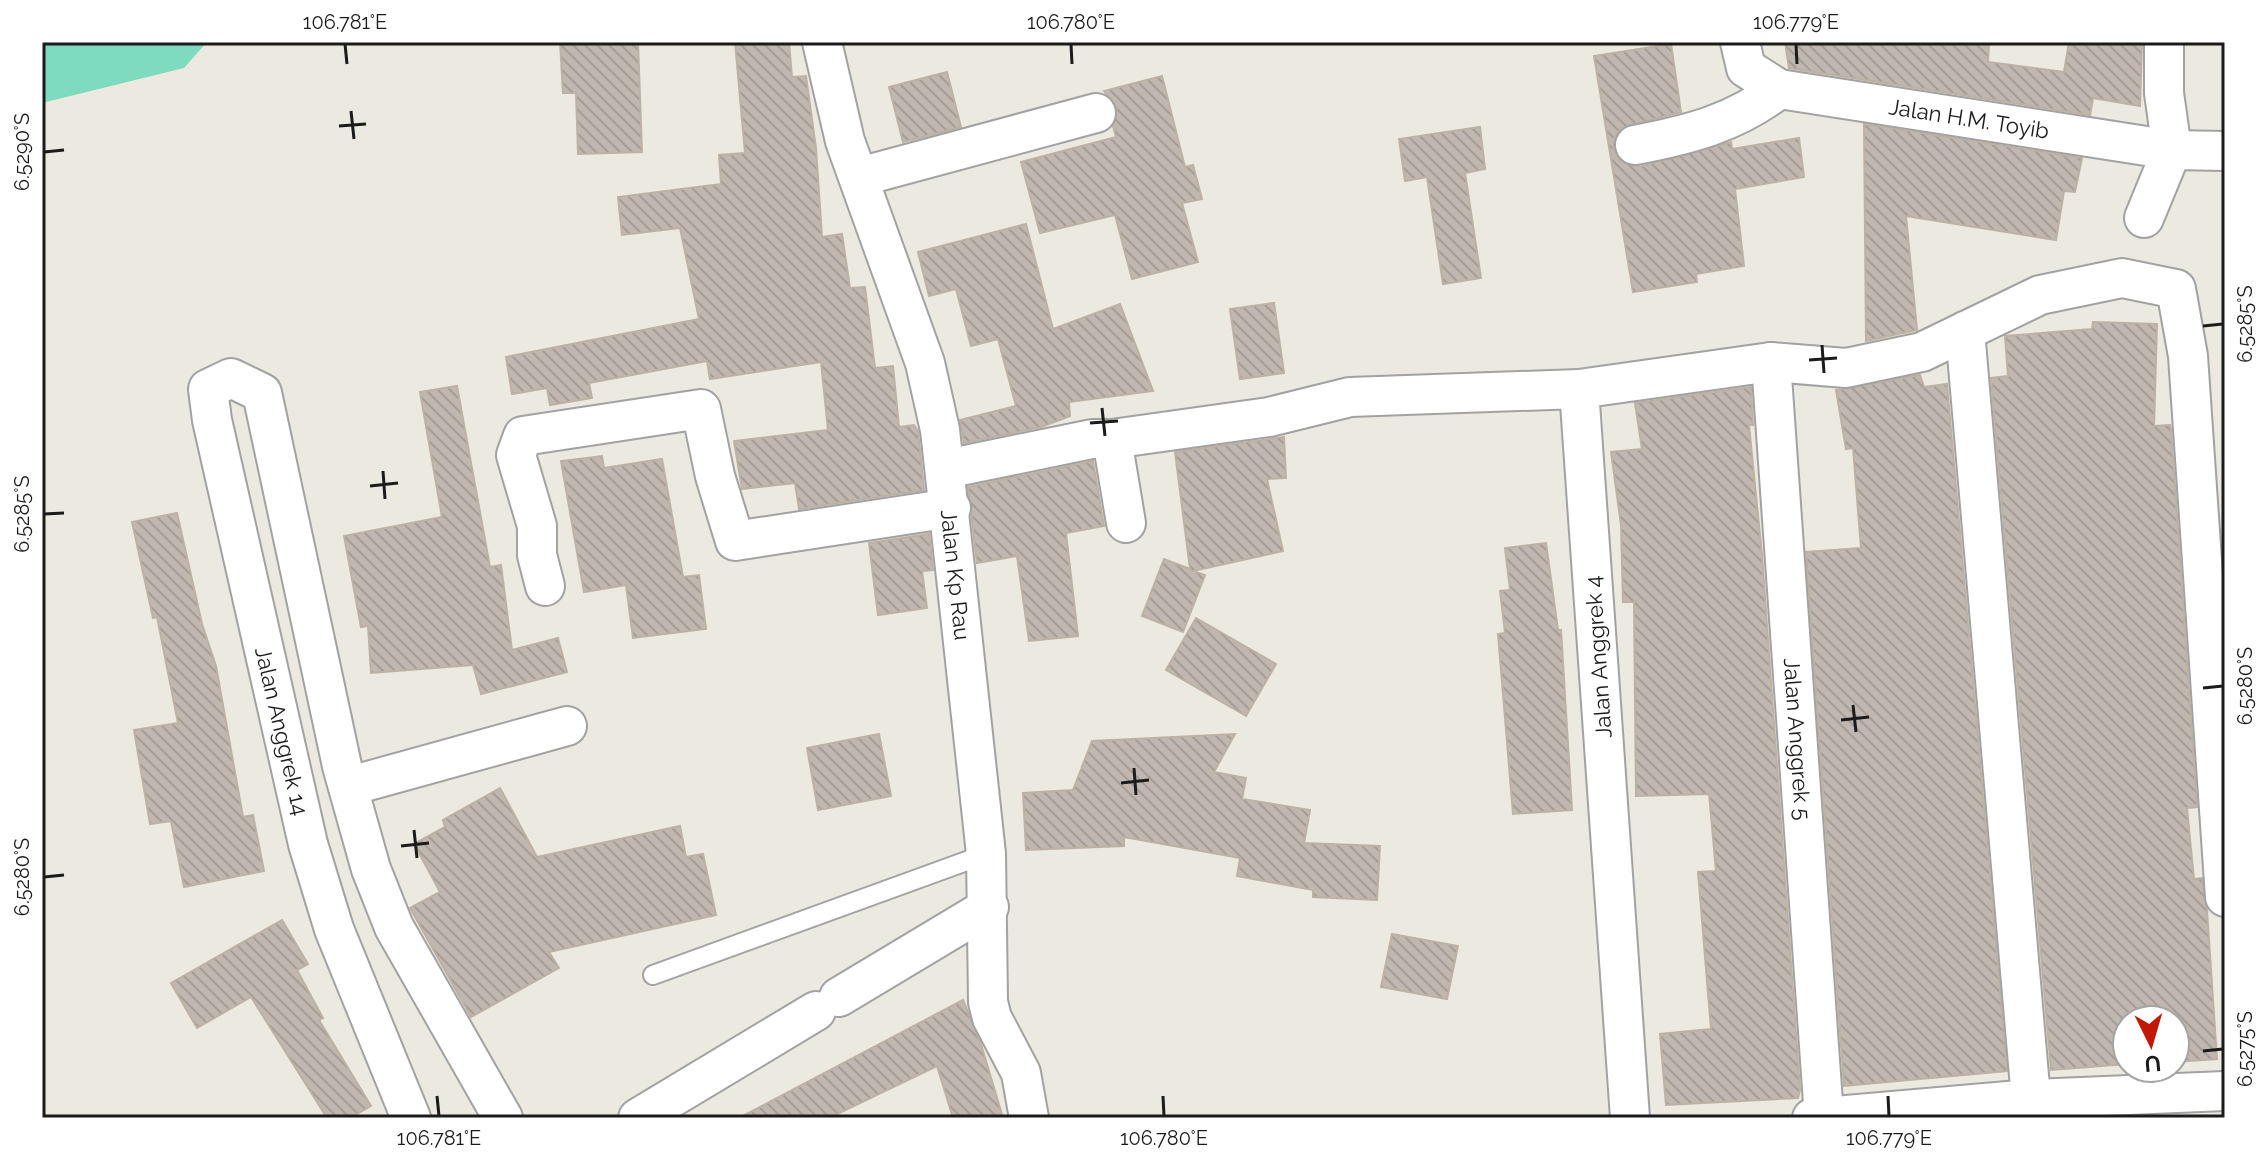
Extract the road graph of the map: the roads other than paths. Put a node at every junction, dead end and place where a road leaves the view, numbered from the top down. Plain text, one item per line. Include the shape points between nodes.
1 (822, 42) edge
2 (1740, 42) edge
3 (2164, 42) edge
4 (1779, 89) junction
5 (1096, 113) dead end
6 (1635, 145) dead end
7 (2172, 150) junction
8 (2225, 151) edge
9 (859, 177) junction
10 (2144, 218) dead end
11 (1965, 331) junction
12 (1771, 362) junction
13 (1579, 389) junction
14 (1112, 439) junction
15 (946, 469) junction
16 (951, 508) junction
17 (1126, 523) dead end
18 (545, 586) dead end
19 (567, 726) dead end
20 (350, 786) junction
21 (986, 854) junction
22 (2225, 897) edge
23 (989, 907) junction
24 (653, 975) dead end
25 (2225, 1091) edge
26 (2031, 1099) junction
27 (1824, 1117) edge
28 (411, 1118) edge
29 (503, 1118) edge
30 (638, 1118) edge
31 (1029, 1118) edge
32 (1630, 1118) edge
33 (1812, 1118) edge

1 - 9 street, Jalan Kp Rau
2 - 4 street, Jalan H.M. Toyib via 1746,68
3 - 7 street
4 - 6 street via 1753,110 1714,126
4 - 7 street, Jalan H.M. Toyib
5 - 9 street
7 - 8 street, Jalan H.M. Toyib
7 - 10 street
9 - 15 street, Jalan Kp Rau via 925,363
11 - 12 street via 1922,352 1846,368
11 - 22 street via 2040,295 2122,278 2176,289 2188,356
11 - 26 street
12 - 13 street
12 - 27 street, Jalan Anggrek 5
13 - 14 street via 1350,397 1269,417
13 - 32 street, Jalan Anggrek 4
14 - 15 street
14 - 17 street
15 - 16 street, Jalan Kp Rau
16 - 18 street via 735,541 701,409 523,436 516,455 537,526
16 - 21 street, Jalan Kp Rau
19 - 20 street
20 - 28 street, Jalan Anggrek 14 via 262,393 231,378 208,389 212,420 308,844 334,929
20 - 29 street via 371,869 394,927
21 - 23 street, Jalan Kp Rau
21 - 24 lane
23 - 30 street
23 - 31 street, Jalan Kp Rau via 988,1002 1021,1073
25 - 26 street
26 - 27 street
27 - 33 street

